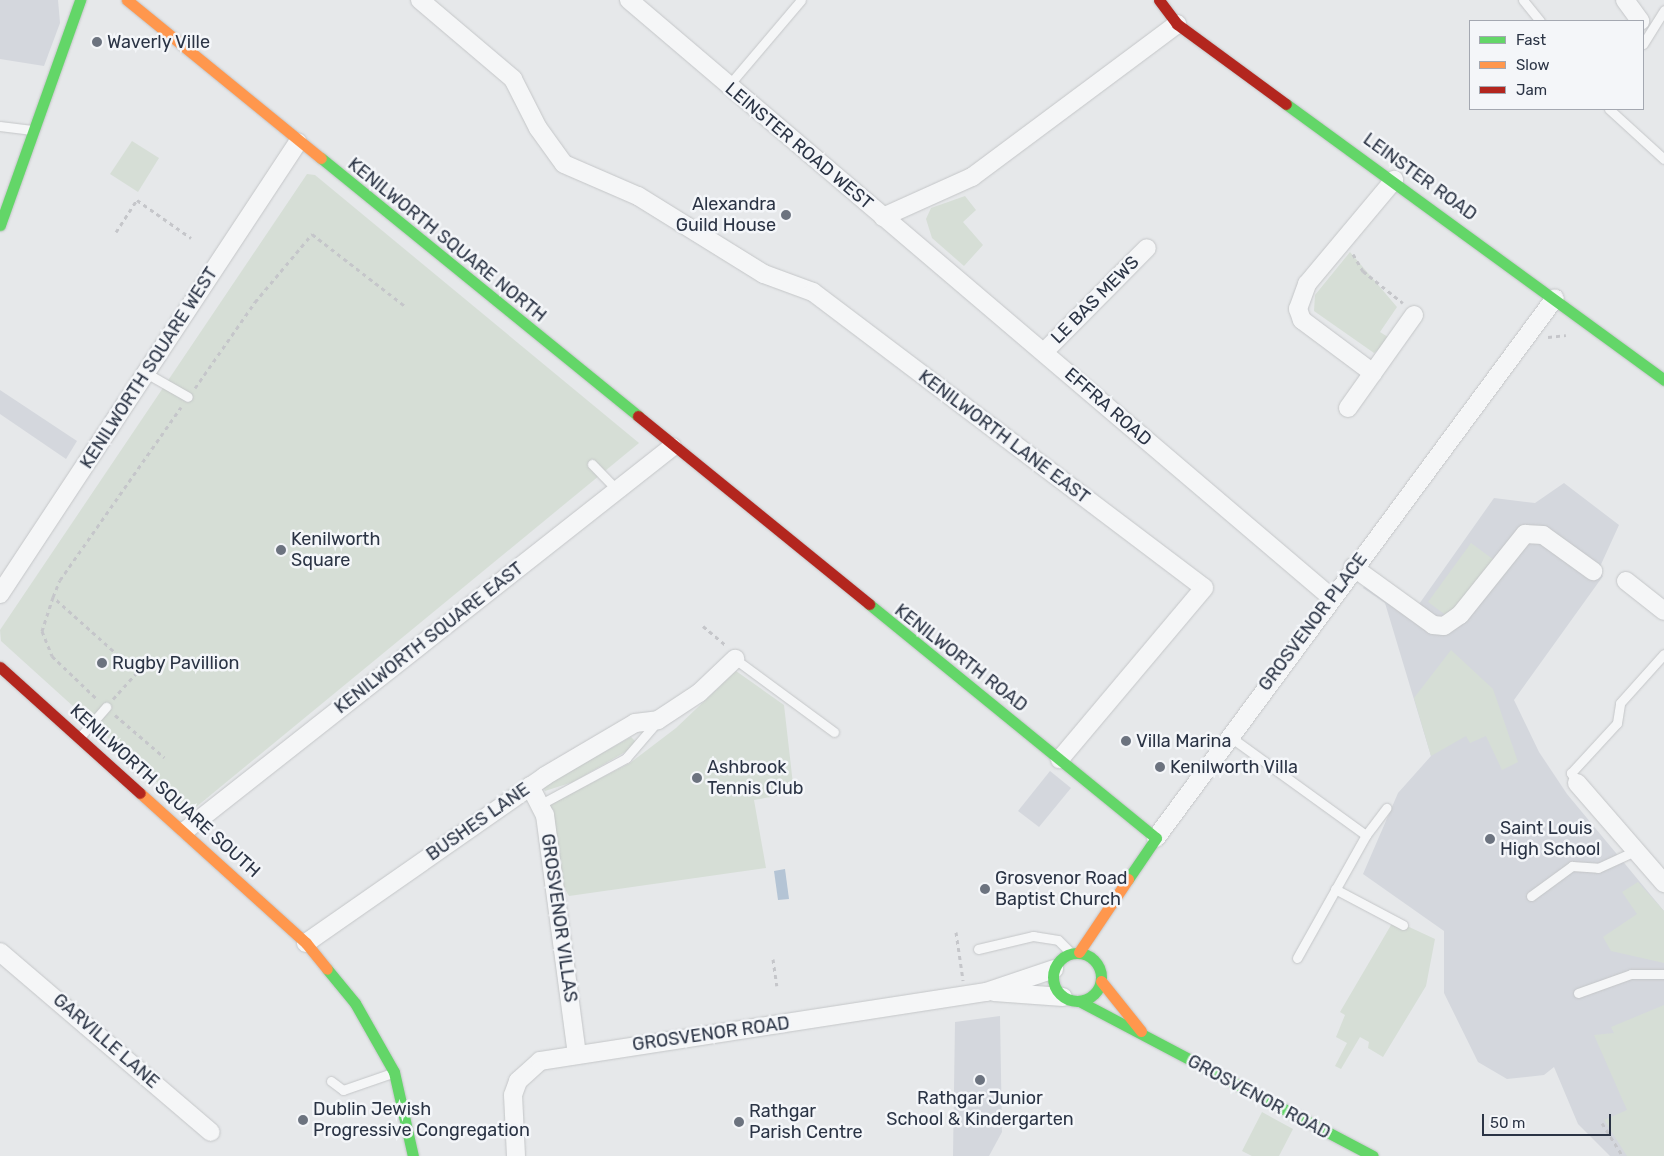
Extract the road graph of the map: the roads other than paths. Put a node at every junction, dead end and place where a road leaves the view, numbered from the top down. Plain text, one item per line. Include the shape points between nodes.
1 (80, 0) edge
2 (127, 0) edge
3 (420, 0) edge
4 (629, 0) edge
5 (801, 0) edge
6 (1159, 0) edge
7 (1522, 0) edge
8 (1625, 0) edge
9 (1664, 10) edge
10 (1539, 20) edge
11 (1639, 20) edge
12 (1177, 24) junction
13 (1644, 42) edge
14 (729, 85) junction
15 (1610, 110) edge
16 (0, 126) edge
17 (37, 130) junction
18 (298, 142) junction
19 (1664, 158) edge
20 (1394, 180) junction
21 (883, 217) junction
22 (0, 225) edge
23 (1147, 248) dead end
24 (1555, 298) junction
25 (1414, 316) road end
26 (1044, 352) junction
27 (146, 373) junction
28 (1373, 373) junction
29 (1664, 380) edge
30 (188, 397) road end
31 (1348, 408) dead end
32 (672, 446) junction
33 (592, 464) dead end
34 (617, 490) junction
35 (744, 507) joint
36 (1354, 567) junction
37 (1593, 571) dead end
38 (1626, 582) dead end
39 (0, 594) edge
40 (1332, 598) junction
41 (1664, 611) edge
42 (1664, 654) edge
43 (735, 659) joint
44 (0, 667) edge
45 (106, 707) road end
46 (658, 720) junction
47 (834, 732) dead end
48 (1228, 736) junction
49 (80, 737) junction
50 (1060, 759) junction
51 (1577, 784) joint
52 (530, 786) junction
53 (541, 804) junction
54 (1386, 808) dead end
55 (186, 830) junction
56 (1366, 835) junction
57 (1156, 838) junction
58 (1635, 851) junction
59 (1664, 883) edge
60 (1335, 889) junction
61 (1531, 896) dead end
62 (1403, 924) dead end
63 (306, 943) junction
64 (978, 949) dead end
65 (0, 952) edge
66 (1075, 952) junction
67 (1297, 958) dead end
68 (1054, 968) junction
69 (1664, 974) edge
70 (1101, 981) junction
71 (986, 992) junction
72 (1578, 993) dead end
73 (1071, 999) junction
74 (1146, 1037) junction
75 (577, 1054) junction
76 (394, 1072) junction
77 (331, 1081) dead end
78 (210, 1132) dead end
79 (413, 1156) edge
80 (516, 1156) edge
81 (1373, 1156) edge

1 - 17 street
2 - 18 street, KENILWORTH SQUARE NORTH
3 - 50 street, KENILWORTH LANE EAST via 513,79 538,128 564,164 638,196 764,274 803,287 1204,588
4 - 14 street, LEINSTER ROAD WEST
5 - 14 lane
6 - 12 street, LEINSTER ROAD
7 - 10 lane
8 - 11 street
9 - 13 lane
12 - 20 street, LEINSTER ROAD
12 - 21 street, LEINSTER ROAD WEST via 972,177
14 - 21 street, LEINSTER ROAD WEST
15 - 19 lane
16 - 17 lane
17 - 22 street
18 - 27 street, KENILWORTH SQUARE WEST
18 - 32 street, KENILWORTH SQUARE NORTH
20 - 24 street, LEINSTER ROAD
20 - 28 street via 1307,284 1298,309 1302,320
21 - 26 street, EFFRA ROAD
23 - 26 street, LE BAS MEWS
24 - 29 street, LEINSTER ROAD
24 - 36 street, GROSVENOR PLACE
25 - 28 street
26 - 40 street, EFFRA ROAD
27 - 30 lane
27 - 39 street, KENILWORTH SQUARE WEST
28 - 31 street
32 - 34 street, KENILWORTH SQUARE EAST
32 - 35 street, KENILWORTH SQUARE NORTH
33 - 34 lane
34 - 55 street, KENILWORTH SQUARE EAST
35 - 50 street, KENILWORTH ROAD
36 - 37 street via 1433,625 1444,626 1460,615 1525,534 1543,535
36 - 40 street, GROSVENOR PLACE
38 - 41 street
40 - 48 street, GROSVENOR PLACE
42 - 51 lane via 1620,703 1617,723 1571,773
43 - 46 street, BUSHES LANE via 699,693
43 - 47 lane
44 - 49 street, KENILWORTH SQUARE SOUTH
45 - 49 lane
46 - 52 street, BUSHES LANE via 635,723
46 - 53 lane, BUSHES LANE via 626,758
48 - 56 lane
48 - 57 street, GROSVENOR PLACE
49 - 55 street, KENILWORTH SQUARE SOUTH
50 - 57 street, KENILWORTH ROAD
51 - 58 street
52 - 53 street, GROSVENOR VILLAS
52 - 63 street, BUSHES LANE
53 - 75 street, GROSVENOR VILLAS
54 - 56 lane
55 - 63 street, KENILWORTH SQUARE SOUTH
56 - 60 lane
57 - 66 street, GROSVENOR PLACE
58 - 59 street
58 - 61 lane via 1598,868 1572,866
60 - 62 lane
60 - 67 lane
63 - 76 street, KENILWORTH SQUARE SOUTH via 355,1003
64 - 66 lane via 1033,936 1058,940
65 - 78 street, GARVILLE LANE
66 - 68 street
66 - 70 street via 1099,965
68 - 71 street, GROSVENOR ROAD
68 - 73 street via 1054,984
69 - 72 lane via 1631,974
70 - 73 street via 1094,995
70 - 74 street, GROSVENOR ROAD
71 - 73 street, GROSVENOR ROAD
71 - 75 street, GROSVENOR ROAD
73 - 74 street, GROSVENOR ROAD
74 - 81 street, GROSVENOR ROAD
75 - 80 street, GROSVENOR ROAD via 540,1061 518,1081 511,1110
76 - 77 lane via 343,1090
76 - 79 street, KENILWORTH SQUARE SOUTH

